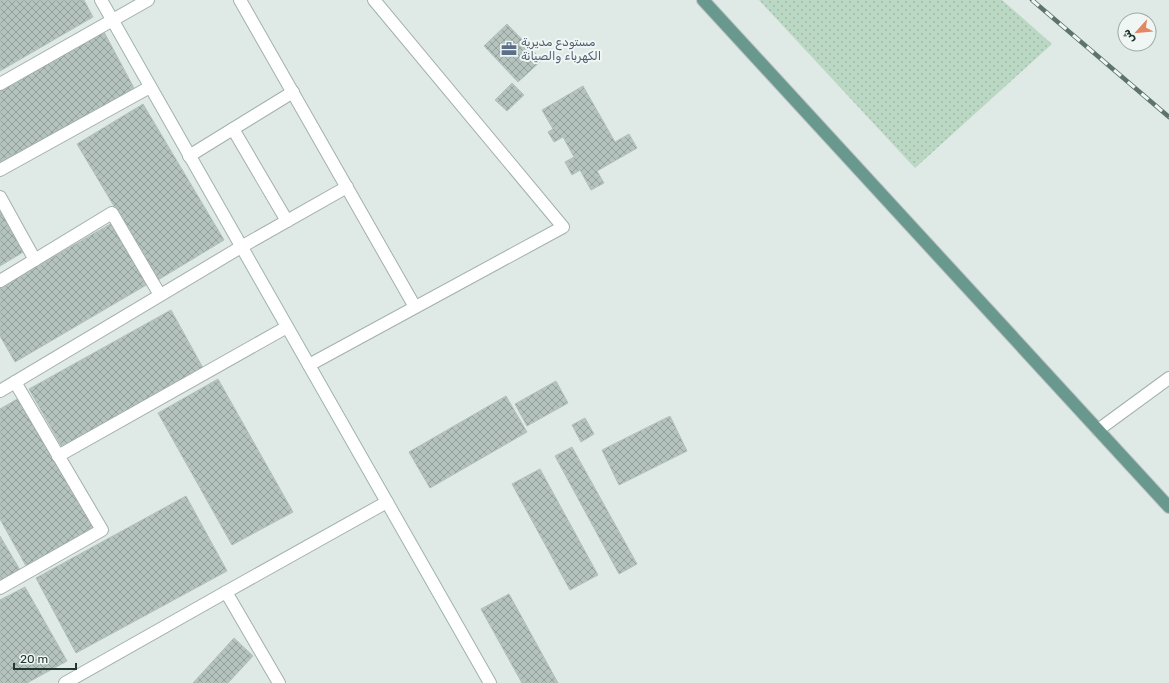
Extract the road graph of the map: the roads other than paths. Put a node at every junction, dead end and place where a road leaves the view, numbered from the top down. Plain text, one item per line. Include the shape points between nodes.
1 (101, 0) edge
2 (148, 0) edge
3 (374, 0) edge
4 (703, 0) edge
5 (245, 2) edge
6 (112, 20) junction
7 (0, 84) edge
8 (150, 86) junction
9 (293, 92) junction
10 (232, 129) junction
11 (189, 156) junction
12 (0, 170) edge
13 (347, 187) junction
14 (0, 197) edge
15 (287, 221) junction
16 (241, 247) junction
17 (35, 260) junction
18 (0, 281) edge
19 (160, 295) junction
20 (415, 307) junction
21 (287, 327) junction
22 (309, 365) junction
23 (1169, 378) edge
24 (15, 382) junction
25 (0, 391) edge
26 (1098, 430) junction
27 (58, 456) junction
28 (387, 502) junction
29 (1169, 507) edge
30 (0, 588) edge
31 (226, 592) junction
32 (65, 683) edge
33 (279, 683) edge
34 (490, 683) edge

1 - 6 street
2 - 6 street
3 - 20 street via 563,227
4 - 26 main road
5 - 9 street
6 - 7 street
6 - 8 street
8 - 11 street
8 - 12 street
9 - 10 street
9 - 13 street
10 - 11 street
10 - 15 street
11 - 16 street
13 - 15 street
13 - 20 street
14 - 17 street
15 - 16 street
16 - 19 street
16 - 21 street
17 - 18 street
17 - 19 street via 112,213
19 - 24 street
20 - 22 street
21 - 22 street
21 - 27 street
22 - 28 street
23 - 26 street
24 - 25 street
24 - 27 street
26 - 29 main road
27 - 30 street via 102,530
28 - 31 street
28 - 34 street
31 - 32 street
31 - 33 street

